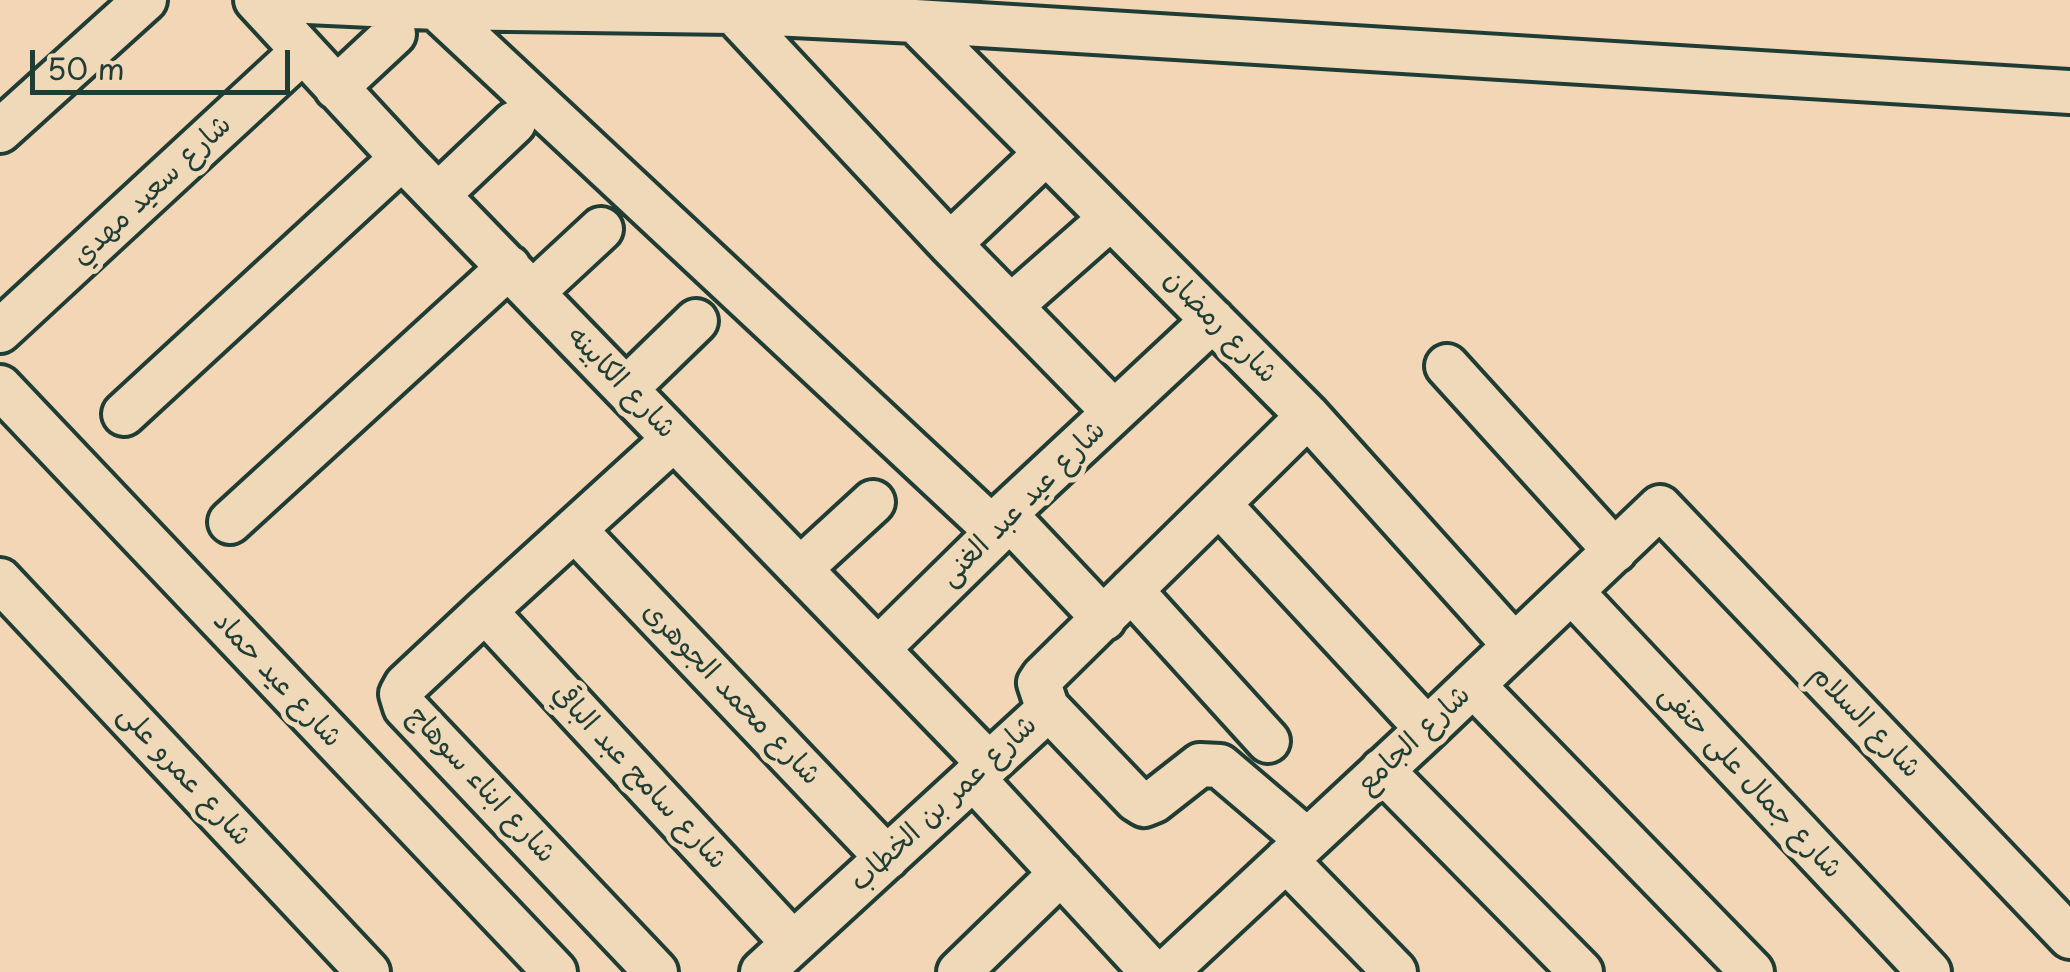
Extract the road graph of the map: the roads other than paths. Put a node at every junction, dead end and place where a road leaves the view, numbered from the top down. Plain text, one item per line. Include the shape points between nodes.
1 (144, 0) edge
2 (256, 0) edge
3 (265, 0) edge
4 (436, 8) junction
5 (733, 12) junction
6 (914, 21) junction
7 (394, 34) dead end
8 (303, 50) junction
9 (336, 88) junction
10 (2070, 92) edge
11 (514, 122) dead end
12 (0, 131) edge
13 (1046, 154) junction
14 (402, 158) junction
15 (438, 195) junction
16 (1111, 218) junction
17 (601, 230) dead end
18 (950, 244) junction
19 (521, 279) junction
20 (1011, 306) junction
21 (1213, 320) junction
22 (696, 321) dead end
23 (0, 330) edge
24 (1447, 366) dead end
25 (0, 388) edge
26 (626, 388) junction
27 (1114, 412) junction
28 (124, 414) dead end
29 (1308, 416) junction
30 (674, 439) junction
31 (873, 502) dead end
32 (1220, 504) junction
33 (1660, 507) joint
34 (230, 522) dead end
35 (1001, 523) junction
36 (574, 530) junction
37 (1616, 550) junction
38 (800, 570) junction
39 (0, 580) edge
40 (1572, 592) junction
41 (1118, 604) junction
42 (485, 610) junction
43 (1514, 644) junction
44 (878, 648) junction
45 (1472, 685) junction
46 (1047, 707) junction
47 (1428, 729) junction
48 (1268, 741) dead end
49 (1382, 770) junction
50 (981, 771) junction
51 (1296, 850) junction
52 (887, 858) junction
53 (1061, 873) junction
54 (2070, 937) edge
55 (794, 943) junction
56 (1166, 971) edge
57 (368, 972) edge
58 (555, 972) edge
59 (656, 972) edge
60 (762, 972) edge
61 (960, 972) edge
62 (1395, 972) edge
63 (1580, 972) edge
64 (1752, 972) edge
65 (1929, 972) edge

1 - 12 street
2 - 8 street, شارع الكابينه
3 - 4 street
4 - 5 street
4 - 35 street
5 - 6 street
5 - 18 street
6 - 10 street
6 - 13 street, شارع رمضان
7 - 9 street
8 - 9 street, شارع الكابينه
8 - 23 street, شارع سعيد مهدي
9 - 14 street, شارع الكابينه
11 - 15 street
13 - 16 street, شارع رمضان
13 - 18 street
14 - 15 street, شارع الكابينه
14 - 28 street
15 - 19 street, شارع الكابينه
16 - 20 street
16 - 21 street, شارع رمضان
17 - 19 street
18 - 20 street
19 - 26 street, شارع الكابينه
19 - 34 street
20 - 27 street
21 - 27 street, شارع عيد عبد الغنى
21 - 29 street, شارع رمضان
22 - 26 street
24 - 37 street
25 - 58 street, شارع عيد حماد
26 - 30 street, شارع الكابينه
27 - 35 street, شارع عيد عبد الغنى
29 - 32 street, شارع عمر بن الخطاب
29 - 43 street, شارع رمضان
30 - 36 street, شارع ابناء سوهاج
30 - 38 street, شارع الكابينه
31 - 38 street
32 - 41 street, شارع عمر بن الخطاب
32 - 47 street
33 - 37 street, شارع الجامع
33 - 54 street, شارع السلام
35 - 41 street
35 - 44 street, شارع عيد عبد الغنى
36 - 42 street, شارع ابناء سوهاج
36 - 52 street, شارع محمد الجوهرى
37 - 40 street, شارع الجامع
38 - 44 street, شارع الكابينه
39 - 57 street, شارع عمرو على
40 - 43 street, شارع الجامع
40 - 65 street, شارع جمال على حنفى
41 - 46 street, شارع عمر بن الخطاب via 1038,683
41 - 48 street
42 - 55 street, شارع سامح عبد الباقي
42 - 59 street, شارع ابناء سوهاج via 406,685 405,707
43 - 45 street, شارع الجامع
44 - 50 street, شارع الكابينه
45 - 47 street, شارع الجامع
45 - 64 street
46 - 50 street, شارع عمر بن الخطاب
46 - 51 street via 1136,800 1154,802 1200,764 1220,766
47 - 49 street, شارع الجامع
49 - 51 street, شارع الجامع
49 - 63 street
50 - 52 street, شارع عمر بن الخطاب
50 - 53 street, شارع الكابينه
51 - 56 street, شارع الجامع
51 - 62 street
52 - 55 street, شارع عمر بن الخطاب
53 - 56 street, شارع الكابينه
53 - 61 street
55 - 60 street, شارع عمر بن الخطاب

